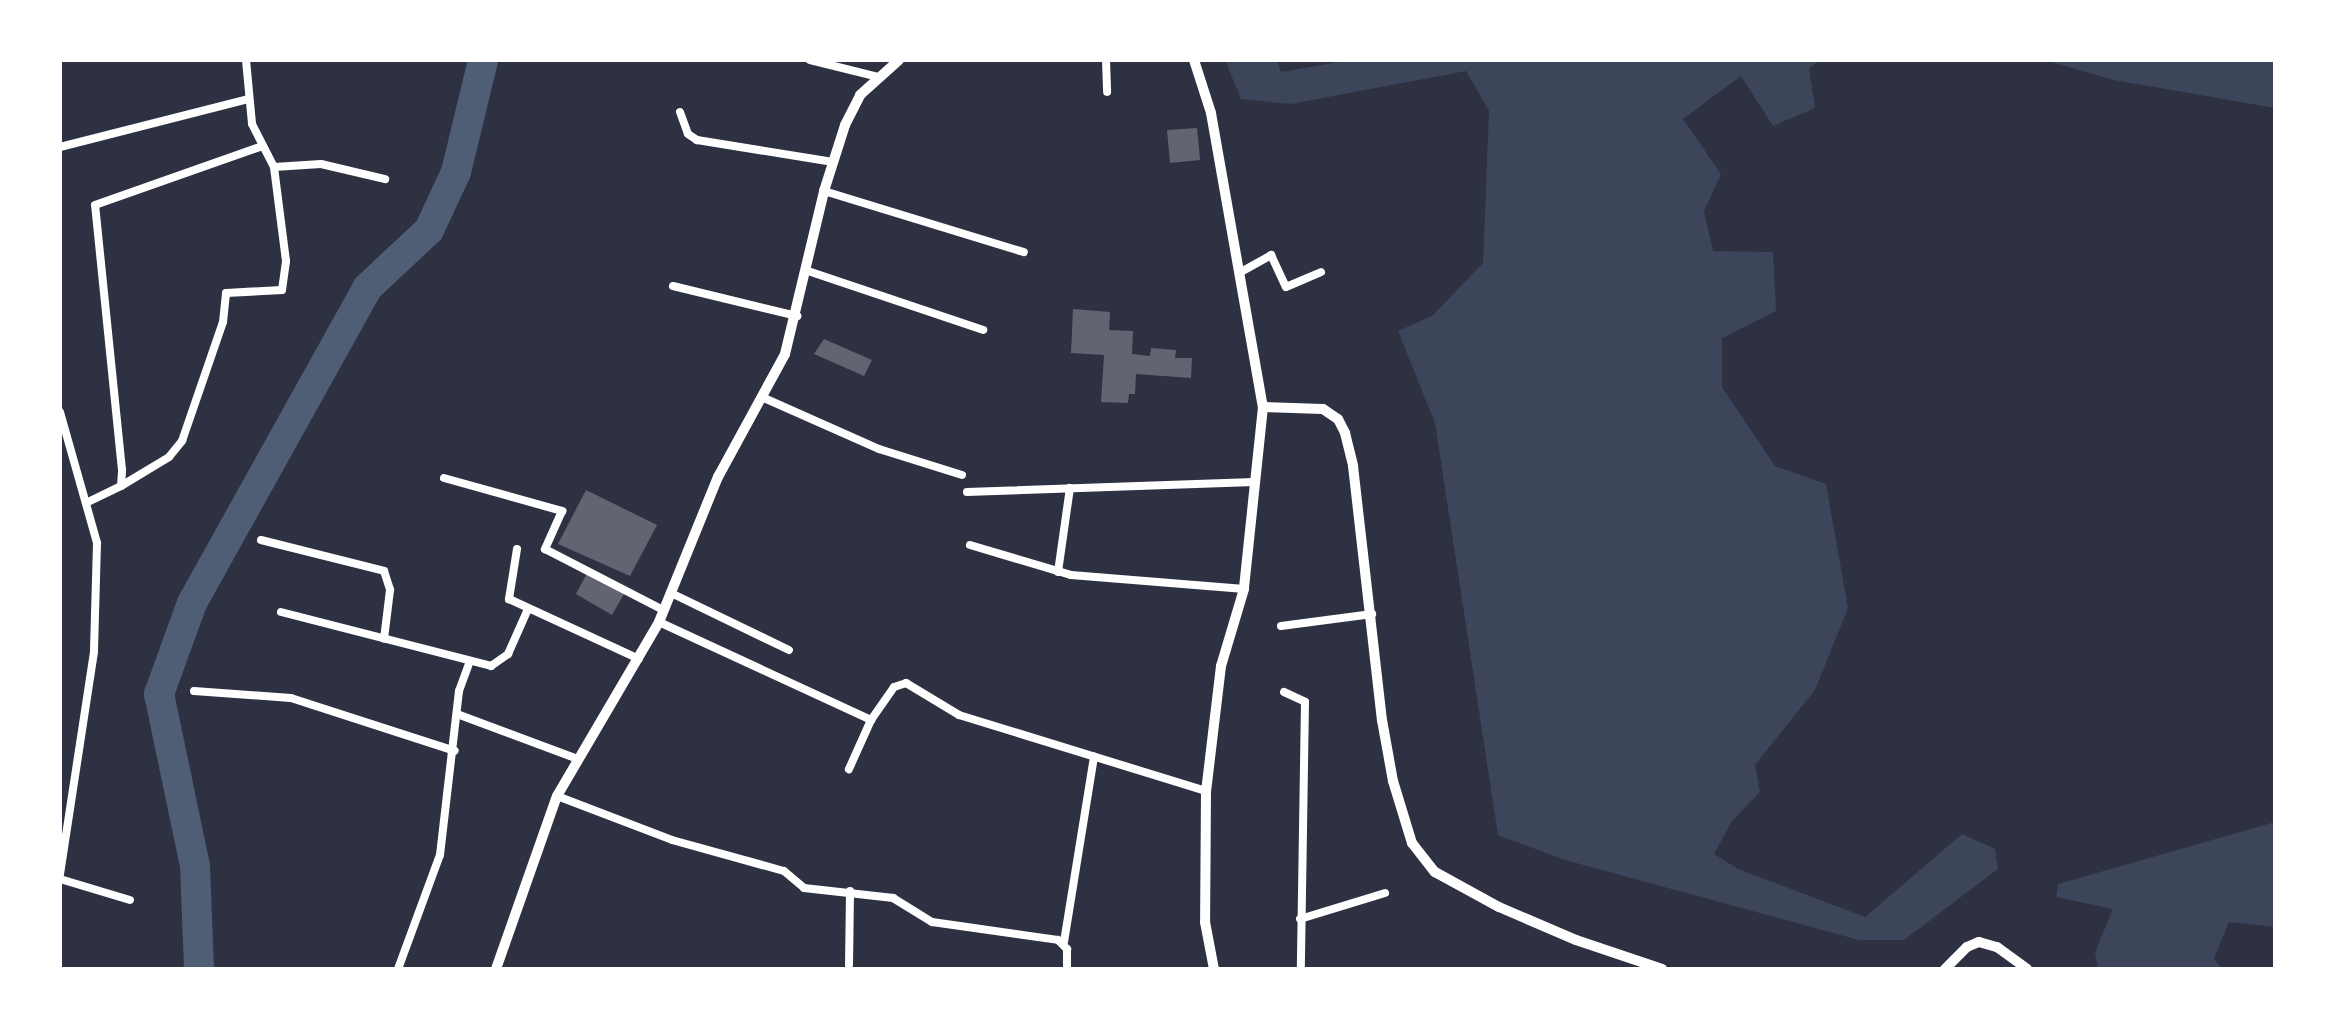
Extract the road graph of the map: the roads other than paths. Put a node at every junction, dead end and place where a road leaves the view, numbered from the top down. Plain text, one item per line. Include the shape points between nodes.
1 (246, 60) edge
2 (810, 60) edge
3 (899, 60) edge
4 (1106, 60) edge
5 (1194, 60) edge
6 (834, 62) edge
7 (878, 78) junction
8 (1107, 92) dead end
9 (248, 99) junction
10 (680, 112) dead end
11 (60, 147) edge
12 (260, 148) junction
13 (833, 162) junction
14 (274, 168) junction
15 (385, 179) dead end
16 (824, 191) junction
17 (1024, 252) dead end
18 (808, 271) junction
19 (1320, 272) dead end
20 (1238, 273) junction
21 (672, 286) dead end
22 (798, 316) junction
23 (983, 330) dead end
24 (764, 398) junction
25 (1264, 407) junction
26 (60, 412) edge
27 (962, 474) dead end
28 (444, 478) dead end
29 (1254, 482) junction
30 (120, 486) junction
31 (1070, 488) junction
32 (967, 492) dead end
33 (88, 502) junction
34 (261, 540) dead end
35 (970, 545) dead end
36 (517, 550) dead end
37 (1058, 572) junction
38 (1244, 590) junction
39 (670, 593) junction
40 (528, 609) junction
41 (663, 610) junction
42 (281, 612) dead end
43 (1372, 614) junction
44 (658, 622) junction
45 (1281, 626) dead end
46 (384, 639) junction
47 (789, 650) dead end
48 (639, 658) junction
49 (469, 664) junction
50 (194, 692) dead end
51 (1284, 692) dead end
52 (457, 714) junction
53 (872, 720) junction
54 (455, 751) junction
55 (1094, 756) junction
56 (576, 758) junction
57 (849, 769) dead end
58 (1206, 791) junction
59 (557, 796) junction
60 (60, 876) edge
61 (850, 891) junction
62 (1385, 894) dead end
63 (130, 900) dead end
64 (1300, 919) junction
65 (1064, 942) junction
66 (849, 965) dead end
67 (398, 969) edge
68 (496, 969) edge
69 (1067, 969) edge
70 (1214, 969) edge
71 (1301, 969) edge
72 (1662, 969) edge
73 (1945, 969) edge
74 (2027, 969) edge

1 - 9 street
2 - 6 street
3 - 7 street
4 - 8 street
5 - 20 street via 1211,113
6 - 7 street
7 - 13 street via 860,95
9 - 11 street
9 - 12 street
10 - 13 street via 697,140
12 - 14 street
12 - 30 street via 96,205
13 - 16 street
14 - 15 street via 320,164
14 - 30 street via 286,260 282,290 226,292 224,322 182,441
16 - 17 street
16 - 18 street
18 - 22 street
18 - 23 street
19 - 20 street via 1286,287 1271,256
20 - 25 street
21 - 22 street
22 - 24 street
24 - 27 street via 879,449
24 - 39 street via 718,478
25 - 29 street
25 - 43 street via 1324,409 1338,419 1353,466
26 - 33 street
28 - 41 street via 562,511 545,550
29 - 31 street
29 - 38 street
30 - 33 street
31 - 32 street
31 - 37 street
33 - 60 street via 97,543 94,652
34 - 46 street via 384,570 390,590
35 - 37 street
36 - 40 street via 508,595
37 - 38 street
38 - 58 street via 1222,666
39 - 41 street
39 - 47 street
40 - 48 street
40 - 49 street via 499,663
41 - 44 street
42 - 46 street
43 - 45 street
43 - 72 street via 1393,781 1412,842 1435,872 1576,940
44 - 48 street
44 - 53 street
46 - 49 street
48 - 56 street
49 - 52 street
50 - 54 street via 292,698
51 - 64 street via 1305,702
52 - 54 street
52 - 56 street
53 - 55 street via 894,687 906,683 959,715
53 - 57 street
54 - 67 street via 440,856
55 - 58 street
55 - 65 street
56 - 59 street
58 - 70 street via 1205,922
59 - 61 street via 672,840 784,871 804,888
59 - 68 street
60 - 63 street
61 - 65 street via 893,898 932,922
61 - 66 street
62 - 64 street
64 - 71 street
65 - 69 street
73 - 74 street via 1979,942

